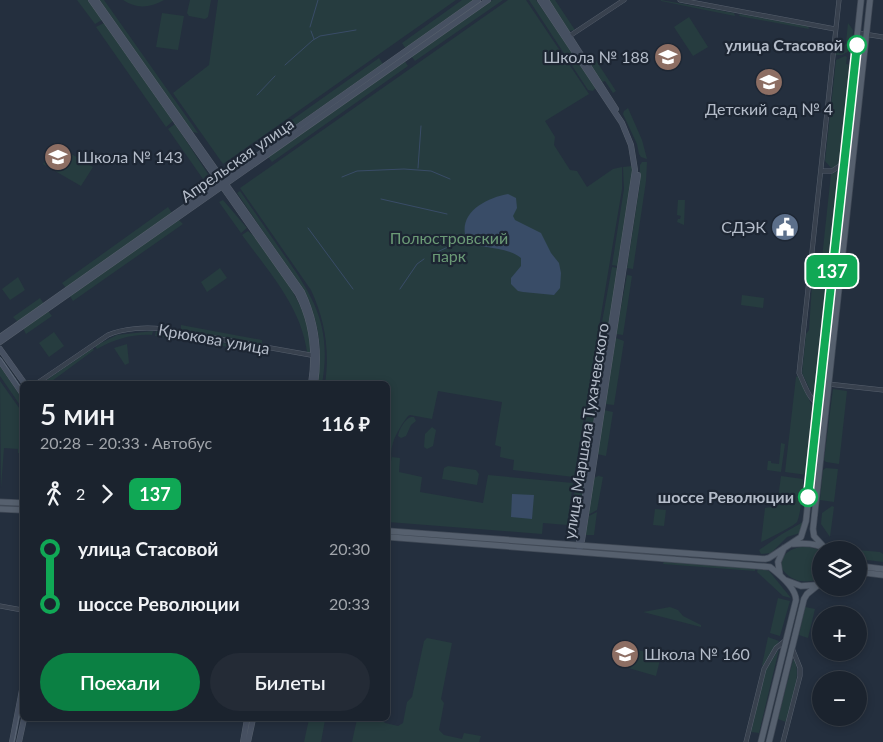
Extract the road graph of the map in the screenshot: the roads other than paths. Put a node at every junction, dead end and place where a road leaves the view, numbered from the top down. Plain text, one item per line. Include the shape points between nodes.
1 (91, 0) edge
2 (96, 0) edge
3 (478, 0) edge
4 (488, 0) edge
5 (540, 0) edge
6 (546, 0) edge
7 (624, 0) edge
8 (680, 0) edge
9 (839, 0) edge
10 (862, 0) edge
11 (870, 0) edge
12 (836, 29) junction
13 (858, 33) junction
14 (866, 34) junction
15 (568, 37) junction
16 (883, 37) edge
17 (844, 163) junction
18 (821, 171) junction
19 (222, 183) junction
20 (809, 282) junction
21 (831, 285) junction
22 (0, 337) edge
23 (0, 342) edge
24 (0, 349) edge
25 (316, 356) junction
26 (0, 361) edge
27 (23, 381) edge
28 (40, 381) edge
29 (312, 381) edge
30 (315, 381) edge
31 (828, 384) junction
32 (20, 390) edge
33 (883, 390) edge
34 (818, 405) junction
35 (826, 406) junction
36 (0, 502) edge
37 (20, 503) edge
38 (0, 509) edge
39 (20, 510) edge
40 (390, 531) edge
41 (390, 537) edge
42 (818, 541) edge
43 (791, 544) junction
44 (812, 546) edge
45 (580, 547) junction
46 (784, 548) junction
47 (867, 567) edge
48 (883, 569) edge
49 (867, 573) edge
50 (883, 575) edge
51 (781, 577) junction
52 (812, 585) edge
53 (812, 591) edge
54 (0, 606) edge
55 (20, 610) edge
56 (786, 640) junction
57 (792, 647) junction
58 (20, 700) edge
59 (24, 721) edge
60 (247, 721) edge
61 (253, 721) edge
62 (12, 742) edge
63 (19, 742) edge
64 (243, 742) edge
65 (248, 742) edge
66 (746, 742) edge
67 (761, 742) edge
68 (769, 742) edge
69 (783, 742) edge

1 - 19 street
2 - 19 street
3 - 19 street, Апрельская улица
4 - 19 street, Апрельская улица
5 - 15 street, улица Маршала Тухачевского
6 - 15 street, улица Маршала Тухачевского
7 - 15 street
8 - 12 street
9 - 12 street
10 - 13 main road
11 - 14 main road
12 - 18 street
13 - 14 street
13 - 17 main road
14 - 16 street
14 - 31 main road
15 - 45 street, улица Маршала Тухачевского via 624,121 634,145 638,169
17 - 18 street via 832,171
17 - 21 main road
18 - 20 street
19 - 22 street, Апрельская улица
19 - 23 street, Апрельская улица
19 - 25 street via 298,294 310,326
20 - 21 street
20 - 34 street via 799,373 812,400
21 - 34 main road
24 - 27 street
25 - 28 street, Крюкова улица via 147,328 108,335
25 - 29 street
25 - 30 street
26 - 32 street
31 - 33 street
31 - 35 main road
34 - 35 street
34 - 43 main road via 804,532
35 - 42 main road via 813,529
36 - 37 main road
38 - 39 main road
40 - 45 main road
41 - 45 main road
43 - 44 main road
43 - 46 main road
45 - 46 main road via 763,559
45 - 51 main road via 764,566
46 - 51 main road via 778,562
47 - 48 main road
49 - 50 main road
51 - 52 main road via 796,585
51 - 56 main road via 796,595
53 - 57 main road via 804,599
54 - 55 street
56 - 66 street via 776,648 764,669
56 - 67 main road
57 - 68 main road
57 - 69 street via 800,676
58 - 62 street
59 - 63 street
60 - 64 street
61 - 65 street

